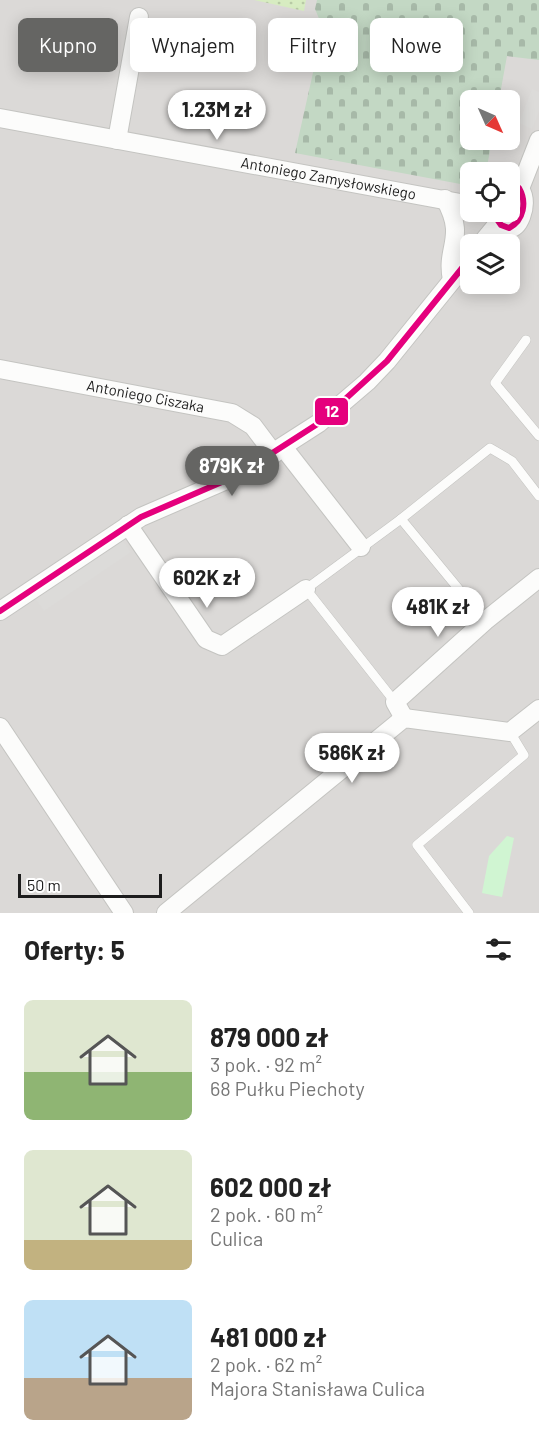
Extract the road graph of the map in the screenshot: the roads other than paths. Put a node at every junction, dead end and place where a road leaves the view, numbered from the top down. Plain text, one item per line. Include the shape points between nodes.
1 (139, 17) dead end
2 (0, 118) edge
3 (117, 140) junction
4 (539, 140) edge
5 (520, 178) edge
6 (520, 188) edge
7 (444, 199) junction
8 (460, 203) edge
9 (537, 212) edge
10 (504, 222) edge
11 (460, 270) edge
12 (452, 279) junction
13 (526, 340) dead end
14 (0, 369) edge
15 (539, 436) edge
16 (278, 450) junction
17 (539, 496) edge
18 (401, 519) junction
19 (128, 525) junction
20 (361, 547) junction
21 (539, 578) edge
22 (306, 589) junction
23 (0, 611) edge
24 (484, 621) junction
25 (539, 709) edge
26 (400, 710) junction
27 (0, 727) edge
28 (510, 732) junction
29 (124, 913) edge
30 (166, 913) edge
31 (469, 913) edge

1 - 3 street
2 - 3 street, Antoniego Zamysłowskiego
3 - 7 street, Antoniego Zamysłowskiego
4 - 5 street
6 - 9 street via 529,192
7 - 8 street, Antoniego Zamysłowskiego
7 - 12 street via 456,232 449,265
9 - 10 street via 521,226 511,227
11 - 12 street
12 - 16 street via 368,382 319,423
13 - 15 lane via 495,383
14 - 16 street, Antoniego Ciszaka via 232,413 253,426
16 - 19 street via 238,476
16 - 20 street, Antoniego Ciszaka
17 - 18 lane via 512,461 490,448
18 - 20 lane
18 - 24 lane
19 - 22 street via 206,639 222,646
19 - 23 street
20 - 22 lane
21 - 24 street
22 - 26 lane
24 - 26 street
25 - 28 street
26 - 28 street
26 - 30 street
27 - 29 street
28 - 31 lane via 524,755 417,845

